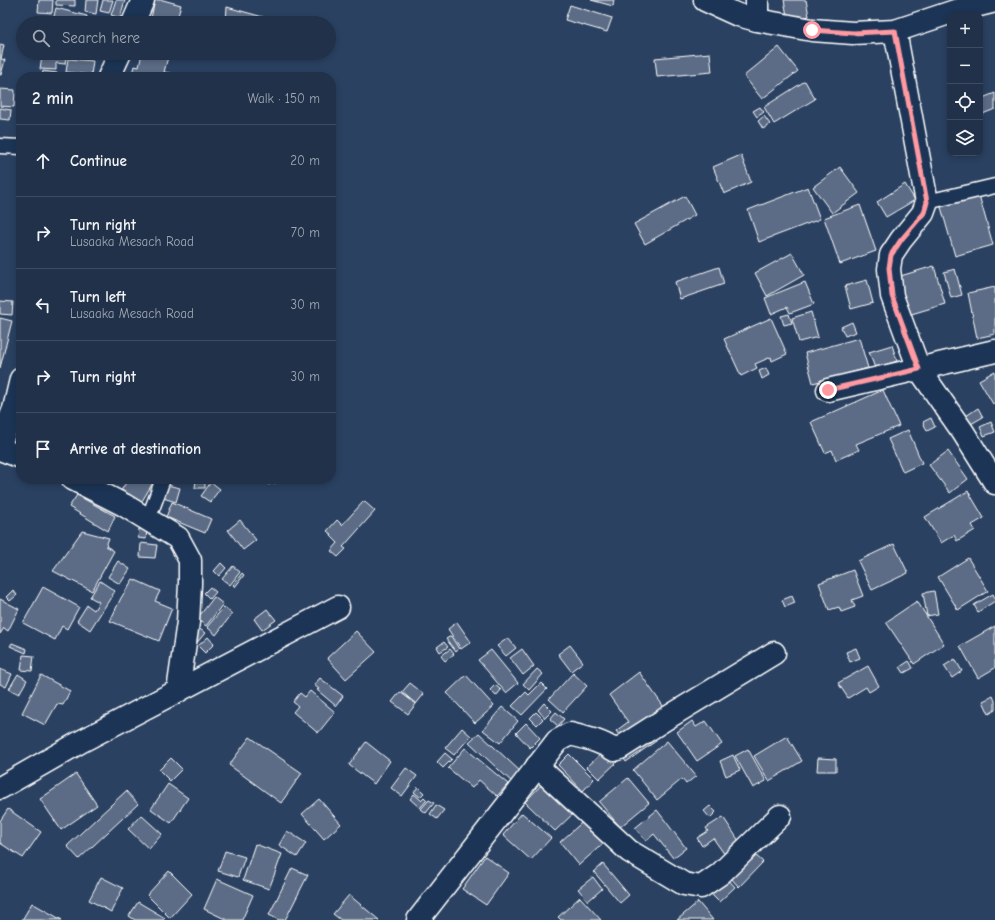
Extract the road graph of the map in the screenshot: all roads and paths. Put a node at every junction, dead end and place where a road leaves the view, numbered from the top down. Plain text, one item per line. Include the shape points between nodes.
1 (143, 0) edge
2 (705, 0) edge
3 (995, 0) edge
4 (757, 10) edge
5 (136, 16) edge
6 (895, 31) junction
7 (117, 60) edge
8 (111, 72) edge
9 (0, 146) edge
10 (16, 147) edge
11 (995, 186) edge
12 (927, 202) junction
13 (995, 351) edge
14 (919, 369) junction
15 (828, 390) dead end
16 (16, 400) edge
17 (0, 444) edge
18 (0, 449) edge
19 (16, 455) edge
20 (995, 483) edge
21 (83, 484) edge
22 (161, 484) edge
23 (148, 520) junction
24 (338, 607) dead end
25 (774, 654) dead end
26 (178, 691) junction
27 (537, 766) junction
28 (0, 788) edge
29 (780, 816) dead end
30 (418, 920) edge

1 - 5 street
2 - 4 street via 738,15
3 - 6 street
4 - 6 street via 812,30 853,33
6 - 12 street
7 - 8 street
9 - 10 lane
11 - 12 lane
12 - 14 street via 924,213 891,255 889,268 892,296
13 - 14 street
14 - 15 street
14 - 20 street
16 - 17 street
18 - 19 street
21 - 23 street
22 - 23 lane
23 - 26 street via 178,538 190,560 188,622
24 - 26 street
25 - 27 street via 620,748 614,750 594,740 570,734 557,741
26 - 28 street via 82,741
27 - 29 street via 628,851 684,884 701,887 720,874
27 - 30 street

